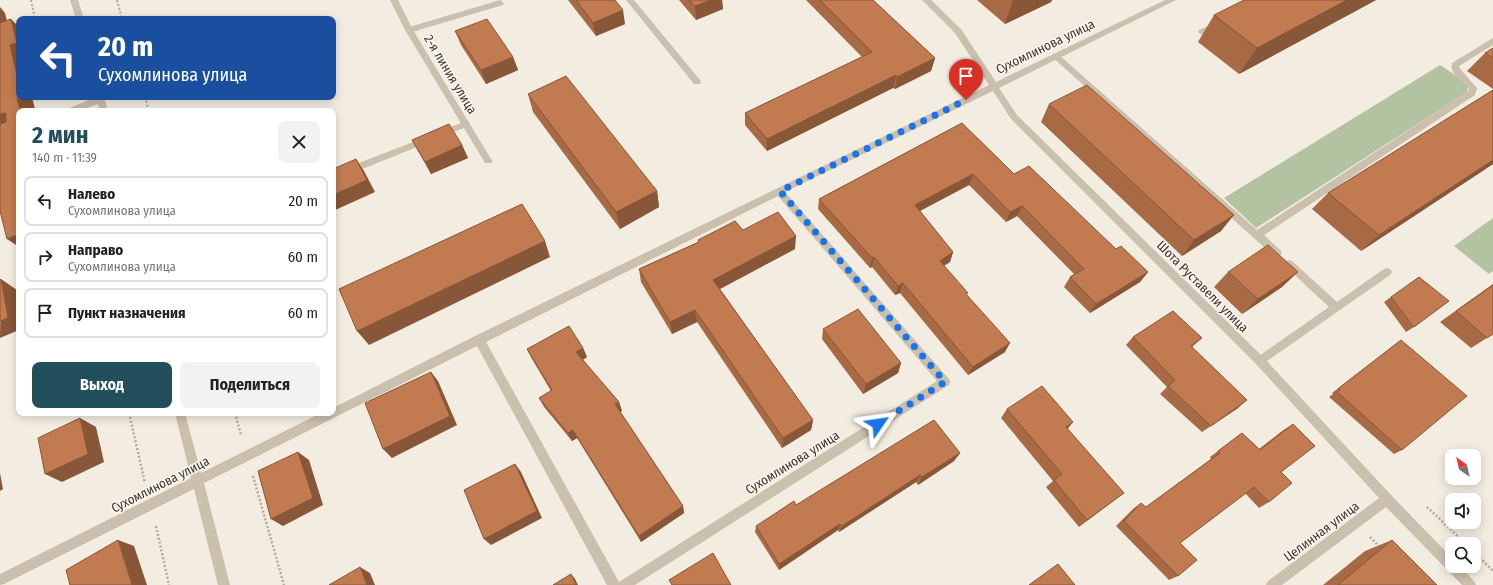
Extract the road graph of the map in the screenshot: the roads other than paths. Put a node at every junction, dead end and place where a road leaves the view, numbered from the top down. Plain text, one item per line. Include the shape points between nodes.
1 (74, 0) edge
2 (394, 0) edge
3 (630, 0) edge
4 (926, 0) edge
5 (1172, 0) edge
6 (500, 3) dead end
7 (79, 16) edge
8 (1223, 22) edge
9 (409, 30) junction
10 (1202, 32) dead end
11 (1493, 41) edge
12 (1055, 56) junction
13 (697, 82) dead end
14 (994, 86) junction
15 (96, 100) edge
16 (77, 108) edge
17 (466, 124) junction
18 (488, 161) dead end
19 (336, 176) edge
20 (780, 191) junction
21 (1257, 235) junction
22 (1387, 272) dead end
23 (1336, 307) junction
24 (479, 339) junction
25 (1260, 361) junction
26 (336, 411) edge
27 (181, 416) edge
28 (327, 416) edge
29 (197, 481) junction
30 (1387, 499) junction
31 (0, 580) edge
32 (224, 585) edge
33 (614, 585) edge
34 (624, 585) edge
35 (1272, 585) edge
36 (1470, 585) edge

1 - 7 street
2 - 9 street, 2-я линия улица
3 - 13 street
4 - 14 street, Шота Руставели улица via 958,31
5 - 12 street, Сухомлинова улица
6 - 9 street
8 - 10 street
9 - 17 street, 2-я линия улица
11 - 21 street via 1456,63 1460,75 1470,82 1472,93
12 - 14 street, Сухомлинова улица
12 - 21 street
14 - 20 street, Сухомлинова улица
14 - 25 street, Шота Руставели улица via 1014,117
15 - 16 street
17 - 18 street, 2-я линия улица
17 - 19 street
20 - 24 street, Сухомлинова улица
20 - 34 street, Сухомлинова улица via 945,382
21 - 23 street
22 - 23 street
23 - 25 street
24 - 26 street, Сухомлинова улица
24 - 33 street
25 - 30 street, Шота Руставели улица
27 - 29 street
28 - 29 street, Сухомлинова улица
29 - 31 street, Сухомлинова улица
29 - 32 street
30 - 35 street, Целинная улица
30 - 36 street, Шота Руставели улица

